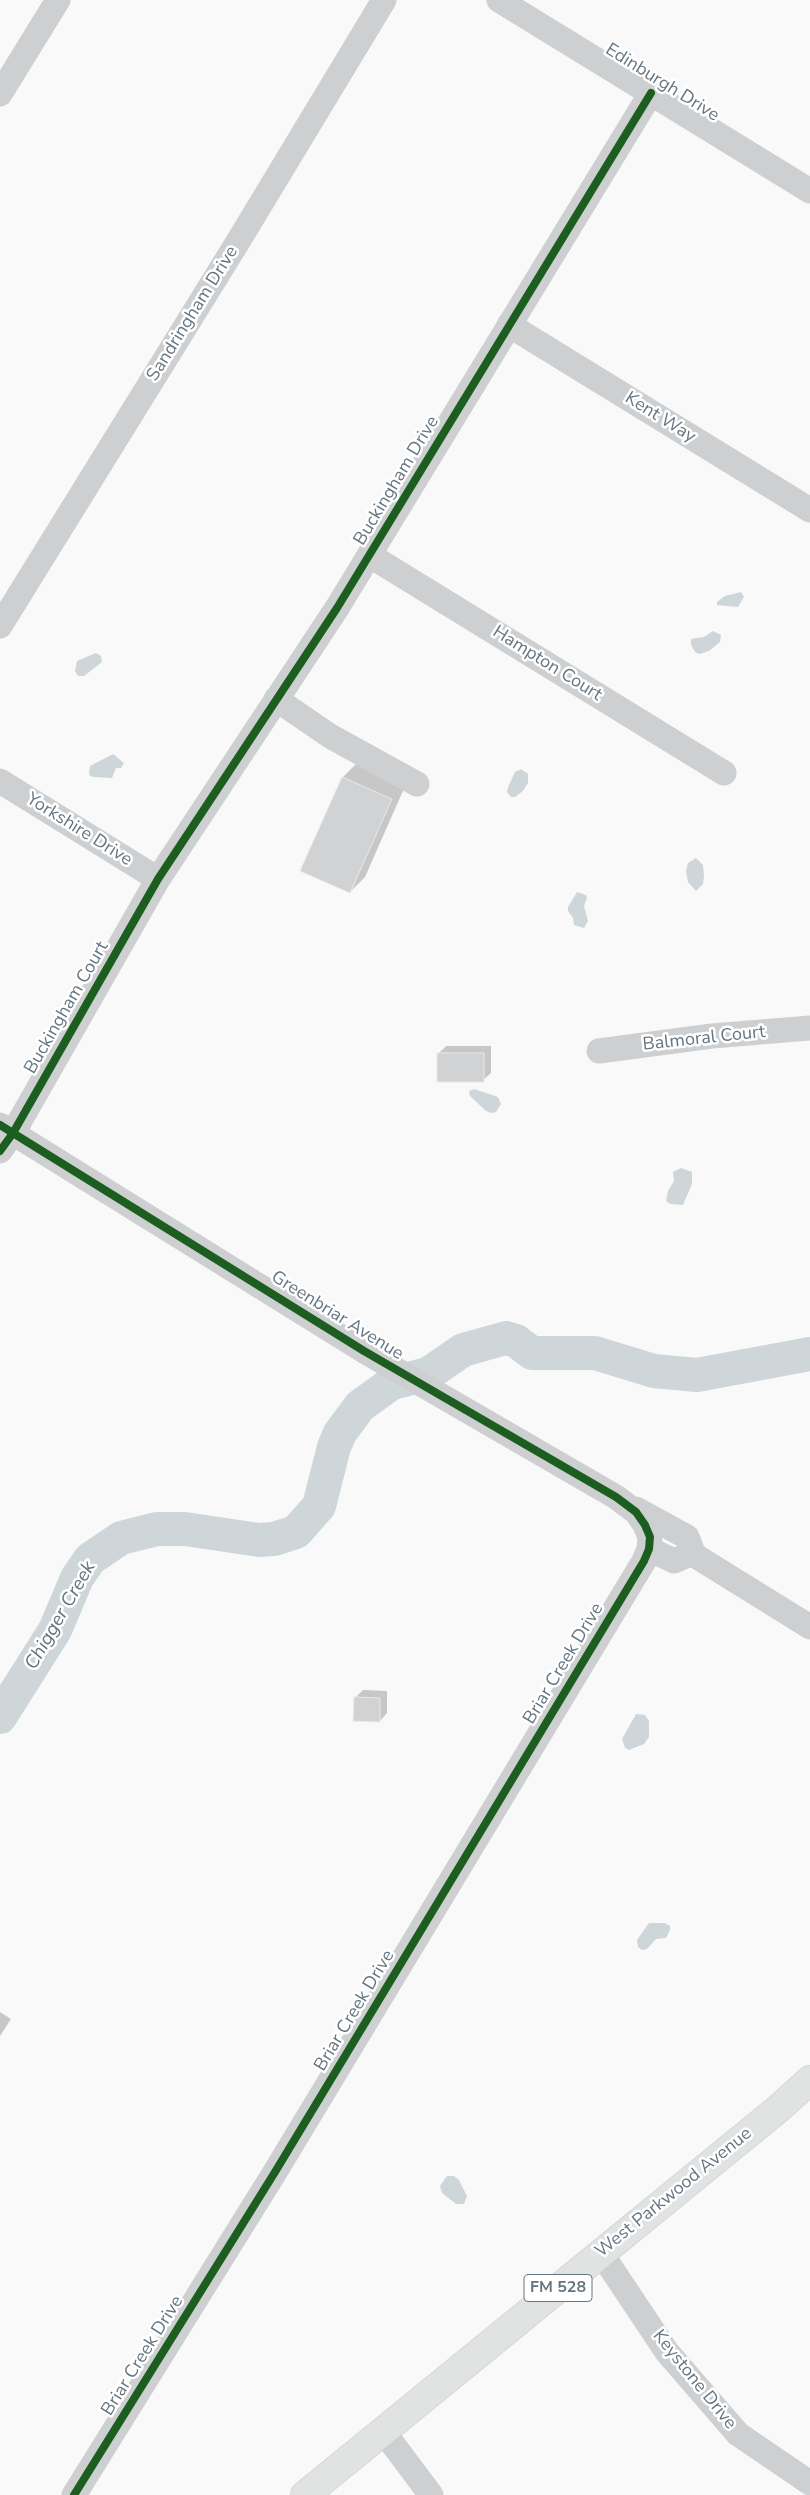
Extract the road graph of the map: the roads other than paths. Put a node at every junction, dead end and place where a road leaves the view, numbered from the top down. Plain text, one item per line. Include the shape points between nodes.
1 (58, 0) edge
2 (384, 0) edge
3 (499, 0) edge
4 (651, 93) junction
5 (0, 94) edge
6 (810, 191) edge
7 (509, 325) junction
8 (810, 510) edge
9 (369, 555) junction
10 (0, 626) edge
11 (276, 699) junction
12 (724, 773) dead end
13 (0, 781) edge
14 (417, 784) dead end
15 (158, 879) junction
16 (810, 1028) edge
17 (599, 1051) dead end
18 (4, 1136) edge
19 (628, 1505) junction
20 (649, 1543) junction
21 (694, 1555) junction
22 (810, 1627) edge
23 (810, 2080) edge
24 (601, 2253) junction
25 (383, 2431) junction
26 (810, 2483) edge
27 (74, 2495) edge
28 (306, 2495) edge
29 (431, 2495) edge

1 - 5 street
2 - 10 street, Sandringham Drive
3 - 4 street, Edinburgh Drive
4 - 6 street, Edinburgh Drive
4 - 7 street, Buckingham Drive
7 - 8 street, Kent Way
7 - 9 street, Buckingham Drive
9 - 11 street, Buckingham Drive
9 - 12 street, Hampton Court
11 - 14 street via 330,736
11 - 15 street, Buckingham Drive
13 - 15 street, Yorkshire Drive
15 - 18 street, Buckingham Court
16 - 17 street, Balmoral Court via 712,1036
18 - 19 street, Greenbriar Avenue
19 - 20 street, Greenbriar Avenue via 642,1519
19 - 21 street via 687,1537
20 - 21 street via 674,1561
20 - 27 street, Briar Creek Drive via 644,1561 275,2172
21 - 22 street
23 - 24 main road, West Parkwood Avenue / FM 528
24 - 25 main road, West Parkwood Avenue / FM 528
24 - 26 street, Keystone Drive via 667,2352 738,2434
25 - 28 main road, West Parkwood Avenue / FM 528
25 - 29 street

